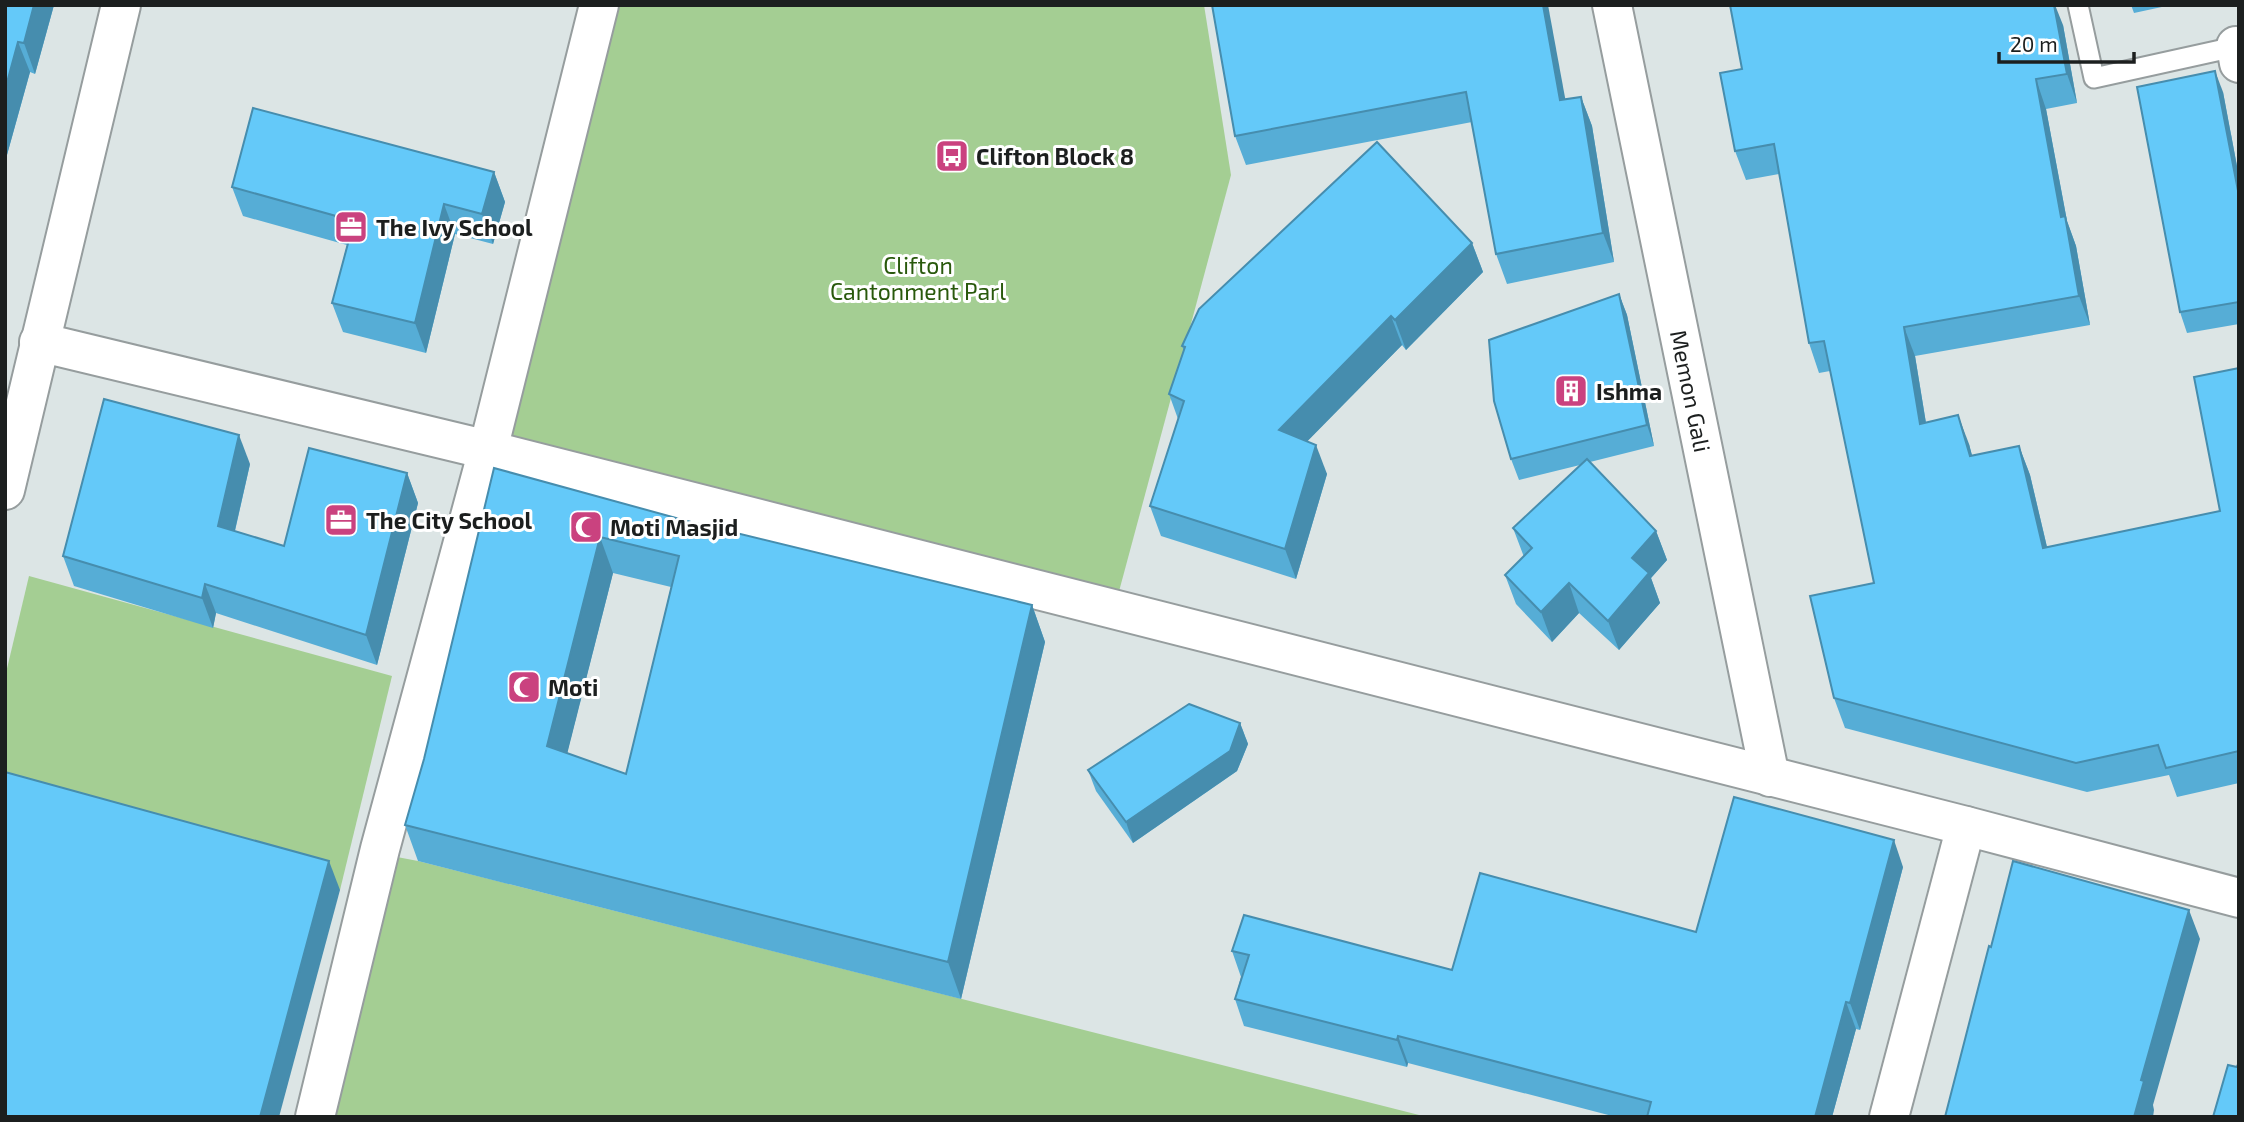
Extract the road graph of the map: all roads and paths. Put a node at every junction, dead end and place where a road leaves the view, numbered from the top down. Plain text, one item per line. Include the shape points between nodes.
1 (121, 5) edge
2 (599, 5) edge
3 (1612, 5) edge
4 (2078, 5) edge
5 (2238, 52) edge
6 (39, 342) junction
7 (488, 450) junction
8 (5, 490) edge
9 (1770, 777) junction
10 (1966, 826) junction
11 (2239, 898) edge
12 (315, 1117) edge
13 (1889, 1117) edge

1 - 6 street
2 - 7 street
3 - 9 street, Memon Gali
4 - 5 lane via 2094,78
6 - 7 street
6 - 8 street
7 - 9 street
7 - 12 street via 380,849
9 - 10 street
10 - 11 street
10 - 13 street

